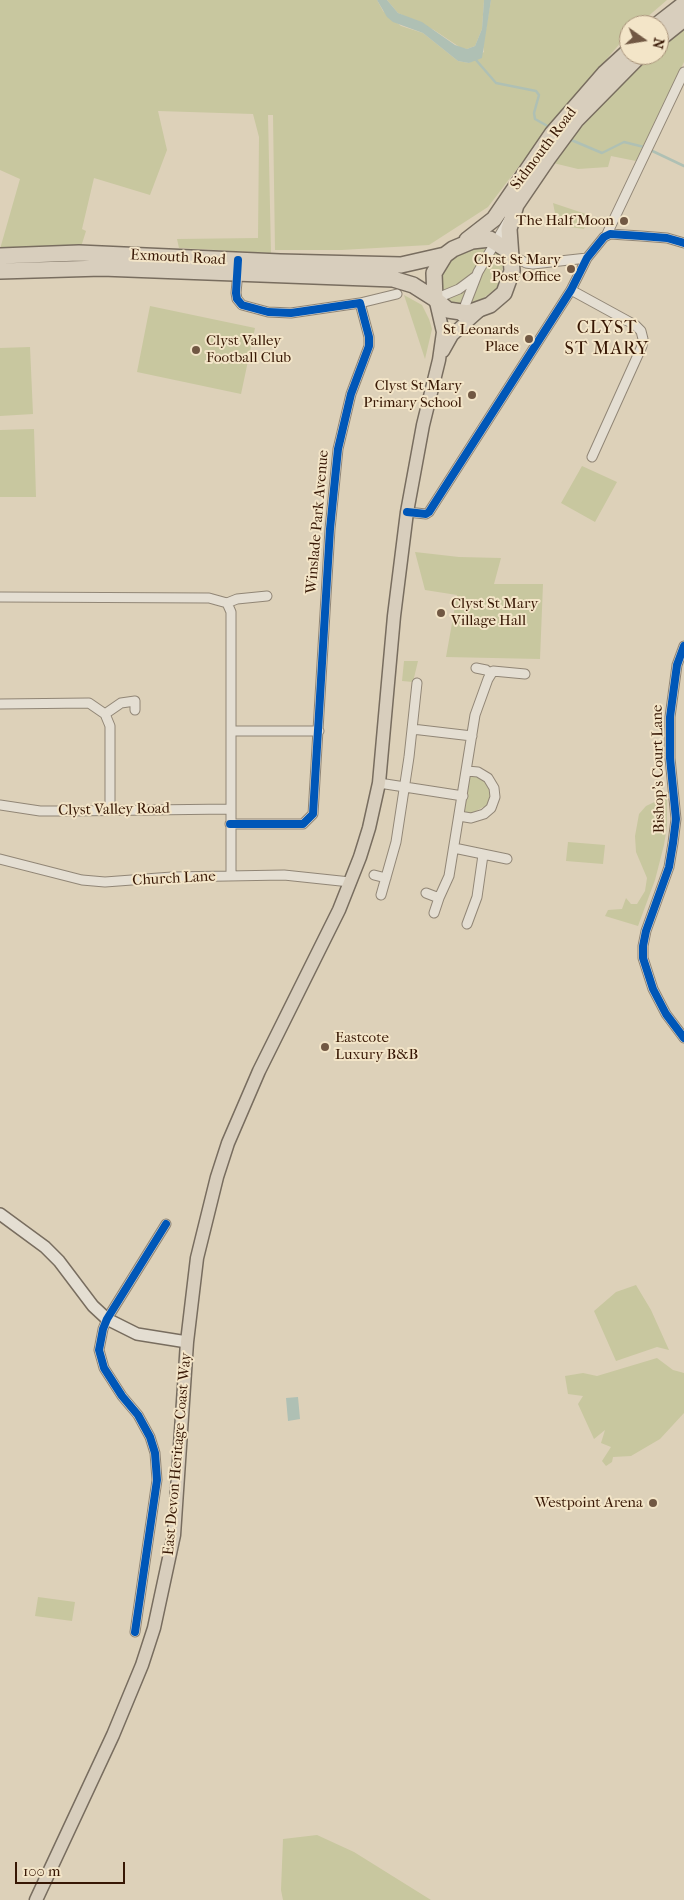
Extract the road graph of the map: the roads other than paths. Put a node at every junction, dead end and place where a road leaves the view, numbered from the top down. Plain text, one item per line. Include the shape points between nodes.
1 (680, 11) edge
2 (669, 18) edge
3 (669, 26) edge
4 (619, 60) edge
5 (629, 65) edge
6 (684, 72) edge
7 (572, 117) junction
8 (556, 137) junction
9 (512, 214) junction
10 (606, 236) junction
11 (495, 241) junction
12 (684, 243) edge
13 (460, 245) junction
14 (511, 254) junction
15 (445, 255) junction
16 (0, 256) edge
17 (587, 258) junction
18 (533, 264) junction
19 (238, 267) junction
20 (0, 270) edge
21 (478, 272) junction
22 (511, 279) junction
23 (571, 290) junction
24 (397, 294) dead end
25 (435, 301) junction
26 (360, 303) junction
27 (482, 308) junction
28 (462, 313) junction
29 (452, 335) junction
30 (439, 360) junction
31 (592, 457) dead end
32 (407, 512) junction
33 (267, 596) dead end
34 (0, 597) edge
35 (227, 603) junction
36 (684, 646) edge
37 (476, 668) dead end
38 (490, 673) junction
39 (525, 674) dead end
40 (417, 683) dead end
41 (135, 702) dead end
42 (0, 704) edge
43 (106, 714) junction
44 (412, 729) junction
45 (231, 731) junction
46 (319, 731) junction
47 (472, 736) junction
48 (467, 771) junction
49 (379, 783) junction
50 (403, 788) junction
51 (463, 796) junction
52 (0, 805) edge
53 (229, 809) junction
54 (110, 810) junction
55 (459, 816) junction
56 (230, 824) junction
57 (454, 848) junction
58 (483, 855) junction
59 (0, 859) edge
60 (507, 859) dead end
61 (374, 875) dead end
62 (231, 876) junction
63 (386, 878) junction
64 (350, 882) junction
65 (426, 892) dead end
66 (381, 895) dead end
67 (439, 898) junction
68 (434, 913) dead end
69 (467, 924) dead end
70 (684, 1038) edge
71 (0, 1214) edge
72 (166, 1224) dead end
73 (107, 1320) junction
74 (187, 1342) junction
75 (136, 1632) dead end
76 (36, 1900) edge

1 - 2 highway
1 - 3 highway
4 - 7 highway, Sidmouth Road via 605,73
5 - 7 highway, Sidmouth Road
6 - 10 street
7 - 8 highway, Sidmouth Road
8 - 9 highway, Sidmouth Road
8 - 13 highway, Sidmouth Road via 494,219
9 - 11 street
9 - 14 highway, Sidmouth Road via 509,229
10 - 12 street via 646,236
10 - 17 street
11 - 13 highway via 483,239
11 - 14 highway
11 - 21 street
13 - 15 highway, Sidmouth Road
14 - 18 street
14 - 22 highway, Sidmouth Road
15 - 19 highway, Exmouth Road via 400,265
15 - 25 highway via 434,273
16 - 19 highway, Exmouth Road via 79,253
17 - 18 street
17 - 23 street
18 - 22 street
19 - 20 highway, Exmouth Road
19 - 25 highway, Exmouth Road via 400,280
19 - 26 street via 237,299 251,308 291,314
21 - 25 street via 459,289
21 - 28 street
22 - 27 highway via 500,298
23 - 31 street via 635,324 643,339 602,444
23 - 32 street via 429,512
24 - 26 street
25 - 28 highway, Exmouth Road via 448,310
25 - 30 main road via 443,332
26 - 46 street, Winslade Park Avenue via 368,328 369,346 354,385 338,449 330,529
27 - 28 highway
27 - 29 main road
28 - 29 street
29 - 30 main road
30 - 32 main road, East Devon Heritage Coast Way
32 - 49 main road, East Devon Heritage Coast Way
33 - 35 street
34 - 35 street via 209,598
35 - 45 street via 231,612
36 - 70 street, Bishop's Court Lane via 677,664 669,732 676,819 673,843 669,867 646,931 643,952 653,989
37 - 38 street
38 - 39 street
38 - 47 street via 475,715
40 - 44 street
41 - 43 street via 121,702
42 - 43 street via 89,703
43 - 54 street via 110,726
44 - 47 street
44 - 50 street
45 - 46 street
45 - 53 street
46 - 56 street, Winslade Park Avenue via 313,814 309,821 303,824
47 - 48 street
48 - 51 street
48 - 55 street via 478,772 488,778 495,797 491,808 484,814 471,818
49 - 50 street
49 - 64 main road, East Devon Heritage Coast Way via 369,828
50 - 51 street
50 - 63 street via 396,842
51 - 55 street
52 - 54 street, Clyst Valley Road via 40,810
53 - 54 street, Clyst Valley Road
53 - 56 street
55 - 57 street
56 - 62 street
57 - 58 street
57 - 67 street via 449,876
58 - 60 street
58 - 69 street via 477,897
59 - 62 street, Church Lane via 82,880 105,882
61 - 63 street
62 - 64 street, Church Lane via 284,875
63 - 66 street
64 - 74 main road, East Devon Heritage Coast Way via 228,1142 200,1243
65 - 67 street
67 - 68 street
71 - 73 street via 45,1247
72 - 73 street
73 - 74 street via 151,1338
73 - 75 street via 100,1338 104,1368 150,1436 157,1467 158,1480
74 - 76 main road, East Devon Heritage Coast Way via 174,1534 154,1628 113,1735

